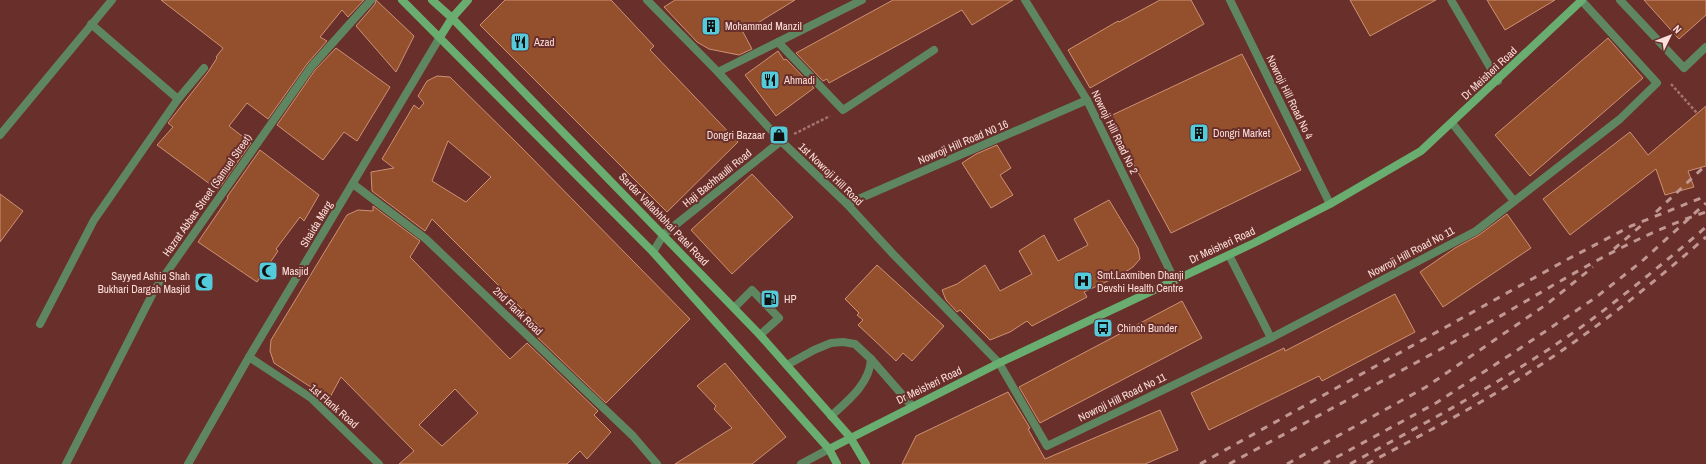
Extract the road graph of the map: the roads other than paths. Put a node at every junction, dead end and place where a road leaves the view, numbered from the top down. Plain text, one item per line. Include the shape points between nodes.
1 (112, 0) edge
2 (371, 0) edge
3 (402, 0) edge
4 (432, 0) edge
5 (468, 0) edge
6 (647, 0) edge
7 (862, 0) edge
8 (1025, 0) edge
9 (1230, 0) edge
10 (1451, 0) edge
11 (1582, 0) edge
12 (1620, 0) edge
13 (452, 18) junction
14 (91, 24) junction
15 (440, 37) junction
16 (778, 42) junction
17 (1706, 47) edge
18 (934, 50) dead end
19 (204, 68) dead end
20 (718, 72) junction
21 (1498, 81) junction
22 (178, 99) junction
23 (1087, 100) junction
24 (1452, 123) junction
25 (0, 135) edge
26 (781, 141) junction
27 (353, 184) junction
28 (1514, 201) junction
29 (847, 204) junction
30 (1330, 204) junction
31 (664, 234) junction
32 (653, 252) junction
33 (1230, 255) junction
34 (1174, 279) junction
35 (735, 307) junction
36 (40, 324) dead end
37 (760, 335) junction
38 (1271, 338) junction
39 (249, 357) junction
40 (871, 359) junction
41 (999, 363) junction
42 (787, 365) junction
43 (912, 406) junction
44 (831, 416) junction
45 (850, 437) junction
46 (1047, 446) joint
47 (829, 449) junction
48 (66, 464) edge
49 (188, 464) edge
50 (379, 464) edge
51 (657, 464) edge
52 (801, 464) edge
53 (837, 464) edge
54 (866, 464) edge

1 - 14 street
2 - 48 street, Hazrat Abbas Street (Samuel Street) via 311,67 155,289
3 - 15 main road
4 - 13 main road, Sardar Vallabhbhai Patel Road
5 - 13 main road
6 - 20 street, 1st Nowroji Hill Road
7 - 16 street
8 - 23 street, Nowroji Hill Road No 2
9 - 30 street, Nowroji Hill Road No 4
10 - 21 street
11 - 21 main road, Dr Meisheri Road
11 - 28 street, Nowroji Hill Road No 11 via 1657,84 1620,119
12 - 17 street via 1684,68
13 - 15 main road
13 - 31 main road, Sardar Vallabhbhai Patel Road
14 - 22 street
14 - 25 street
15 - 27 street, Shaida Marg
15 - 32 main road
16 - 18 street via 843,110
16 - 20 street
19 - 22 street
20 - 26 street, 1st Nowroji Hill Road
21 - 24 main road, Dr Meisheri Road
22 - 36 street via 94,220
23 - 29 street, Nowroji Hill Road N0 16
23 - 34 street, Nowroji Hill Road No 2
24 - 28 street
24 - 30 main road, Dr Meisheri Road via 1421,151
26 - 29 street, 1st Nowroji Hill Road
26 - 31 street, Haji Bachhaulli Road
27 - 39 street, Shaida Marg
27 - 51 street, 2nd Flank Road via 426,239 633,436
28 - 38 street, Nowroji Hill Road No 11 via 1476,231
29 - 41 street, 1st Nowroji Hill Road via 892,254
30 - 33 main road, Dr Meisheri Road
31 - 32 street, Haji Bachhaulli Road
31 - 35 main road, Sardar Vallabhbhai Patel Road
32 - 47 main road
33 - 34 main road, Dr Meisheri Road
33 - 38 street
34 - 41 main road, Dr Meisheri Road
35 - 37 main road, Sardar Vallabhbhai Patel Road
35 - 37 street via 752,290 778,318
37 - 42 main road, Sardar Vallabhbhai Patel Road
38 - 46 street, Nowroji Hill Road No 11
39 - 49 street, Shaida Marg
39 - 50 street, 1st Flank Road via 311,398
40 - 42 street via 855,344 843,342 830,343
40 - 43 street
40 - 44 street via 870,370 863,384 850,400
41 - 43 main road, Dr Meisheri Road
41 - 46 street, 1st Nowroji Hill Road
42 - 44 main road, Sardar Vallabhbhai Patel Road
43 - 45 main road, Dr Meisheri Road
44 - 45 main road, Sardar Vallabhbhai Patel Road
45 - 47 main road, Dr Meisheri Road
45 - 54 main road, Sardar Vallabhbhai Patel Road
47 - 52 street
47 - 53 main road

